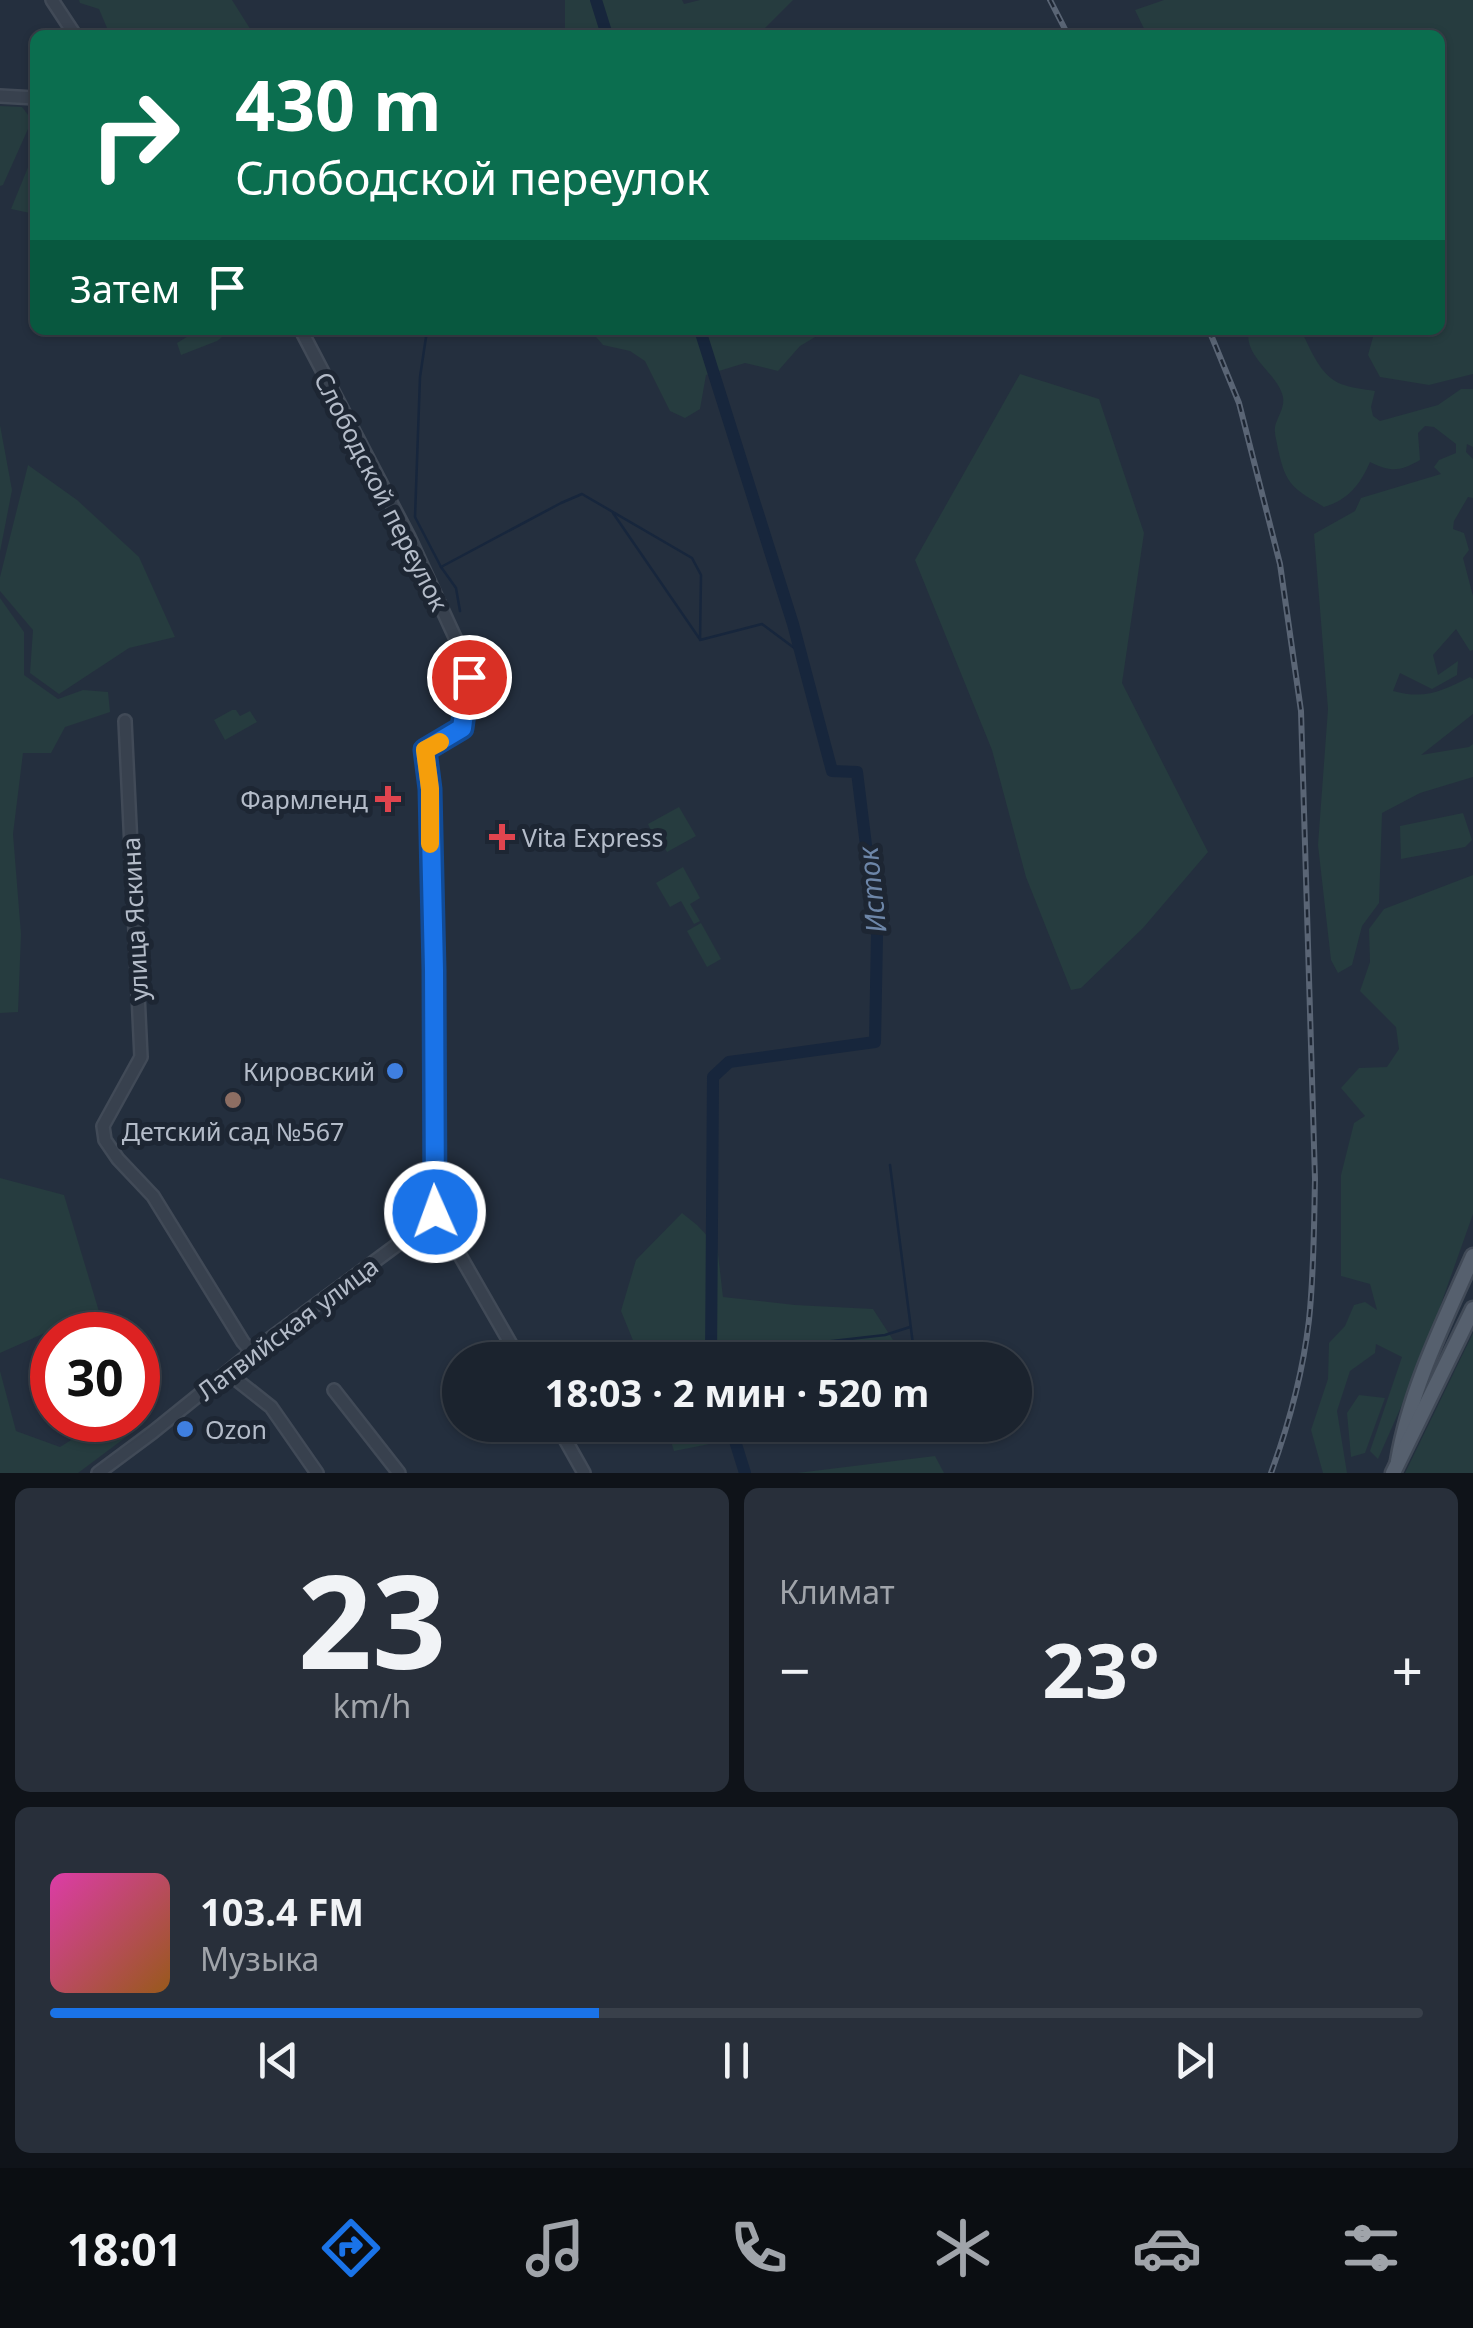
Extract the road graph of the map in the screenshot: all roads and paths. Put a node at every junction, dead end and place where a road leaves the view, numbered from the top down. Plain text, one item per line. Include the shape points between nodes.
1 (52, 0) edge
2 (72, 30) edge
3 (0, 96) edge
4 (30, 98) edge
5 (304, 335) edge
6 (125, 722) dead end
7 (436, 1216) junction
8 (1473, 1256) edge
9 (1473, 1310) edge
10 (510, 1342) edge
11 (252, 1352) junction
12 (228, 1372) junction
13 (334, 1390) dead end
14 (567, 1442) edge
15 (1395, 1467) edge
16 (98, 1473) edge
17 (317, 1473) edge
18 (399, 1473) edge
19 (584, 1473) edge

1 - 2 street
3 - 4 street
5 - 7 street, Слободской переулок via 409,538 469,677 462,728 425,748
6 - 11 street, улица Яскина via 141,1056 103,1126 105,1140 154,1196
7 - 10 street
7 - 11 street, Латвийская улица
8 - 15 main road via 1423,1375
9 - 15 main road
11 - 12 street, Латвийская улица
12 - 16 street, Латвийская улица
12 - 17 street via 271,1407
13 - 18 street
14 - 19 street

